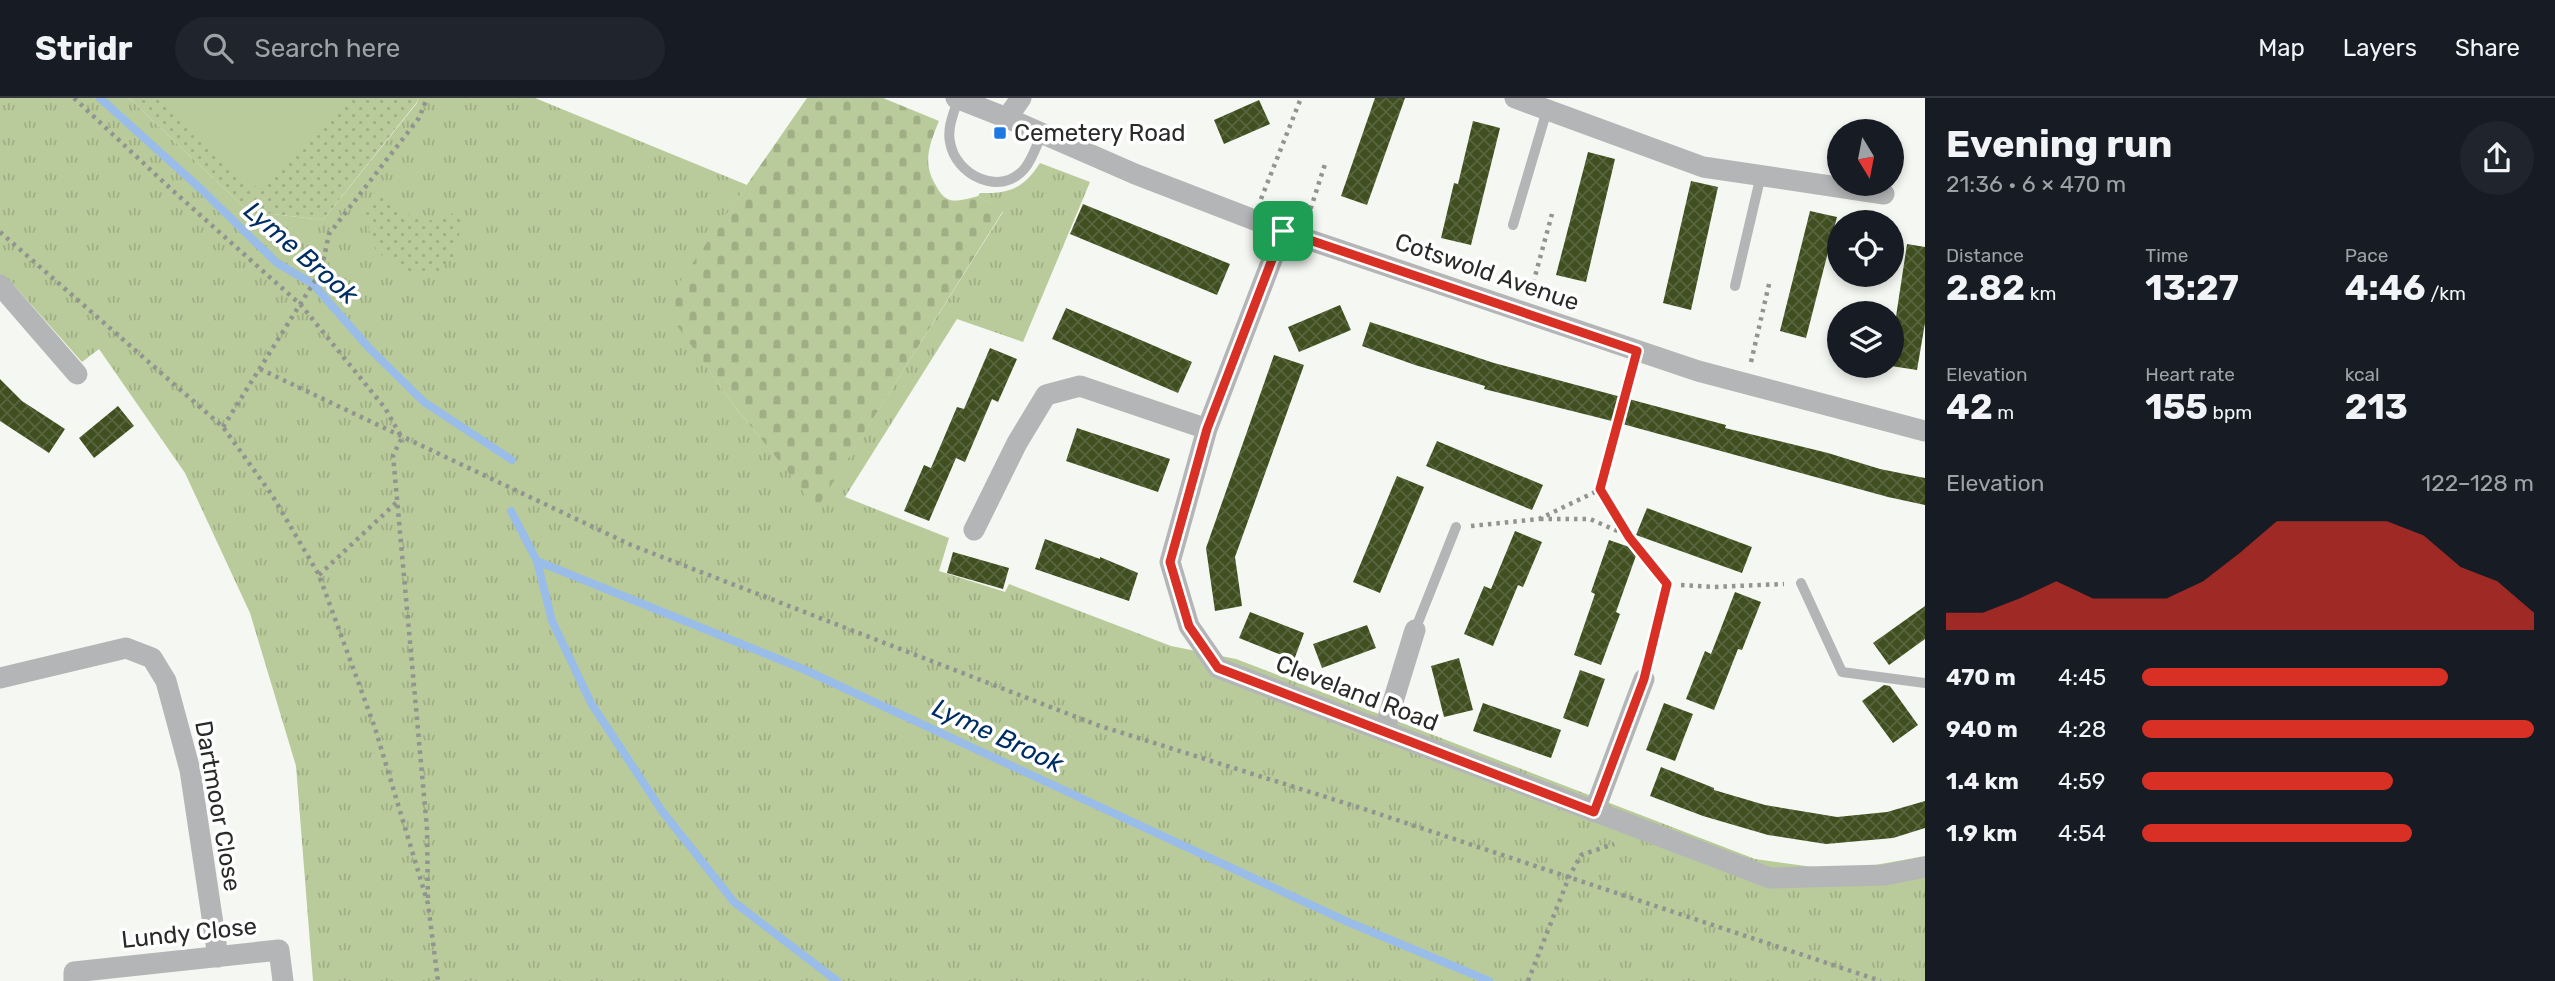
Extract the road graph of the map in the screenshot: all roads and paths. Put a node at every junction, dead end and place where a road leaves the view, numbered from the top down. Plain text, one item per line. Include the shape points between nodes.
1 (74, 98) edge
2 (427, 98) edge
3 (957, 98) edge
4 (1021, 98) edge
5 (1301, 98) edge
6 (1515, 98) edge
7 (1547, 110) junction
8 (1007, 118) junction
9 (1042, 133) junction
10 (1326, 161) dead end
11 (1761, 175) junction
12 (1827, 185) edge
13 (1552, 214) dead end
14 (1253, 220) junction
15 (1513, 225) dead end
16 (0, 232) edge
17 (1292, 234) junction
18 (1770, 280) dead end
19 (0, 285) edge
20 (1735, 286) dead end
21 (301, 305) junction
22 (1525, 313) junction
23 (1637, 351) junction
24 (260, 369) junction
25 (77, 374) dead end
26 (1746, 383) junction
27 (223, 427) junction
28 (1207, 429) junction
29 (1925, 431) edge
30 (402, 438) junction
31 (1600, 489) junction
32 (397, 502) junction
33 (1539, 519) junction
34 (1456, 527) joint
35 (974, 530) dead end
36 (1629, 537) junction
37 (319, 575) junction
38 (1801, 583) joint
39 (1667, 584) junction
40 (1415, 630) joint
41 (0, 678) edge
42 (1644, 679) joint
43 (1925, 683) edge
44 (1384, 731) junction
45 (1594, 812) junction
46 (1628, 825) junction
47 (1925, 867) edge
48 (1569, 877) junction
49 (428, 904) junction
50 (218, 957) junction
51 (74, 976) edge
52 (1530, 979) edge
53 (283, 981) edge
54 (438, 981) edge
55 (1881, 981) edge

1 - 21 path
2 - 21 path via 419,118 329,234 321,271
3 - 8 street, Cotswold Avenue
3 - 9 lane, Cotswold Avenue via 950,146 960,166 981,180 1006,179 1025,168
4 - 8 street
5 - 14 path
6 - 7 street
7 - 11 street via 1703,167
7 - 15 lane
8 - 9 street, Cotswold Avenue
9 - 14 street, Cotswold Avenue
10 - 17 path
11 - 12 street
11 - 20 lane
13 - 22 path
14 - 17 street, Cotswold Avenue
16 - 27 path
17 - 22 street, Cotswold Avenue
17 - 28 street, Cleveland Road
18 - 26 path
19 - 25 street
21 - 24 path
21 - 30 path via 378,399
22 - 23 street, Cotswold Avenue
23 - 26 street, Cotswold Avenue
23 - 31 path
24 - 27 path
24 - 30 path
26 - 29 street, Cotswold Avenue
27 - 37 path via 272,495
28 - 35 street via 1080,386 1046,395
28 - 44 street, Cleveland Road via 1170,562 1189,626 1218,668
30 - 32 path via 393,455
30 - 48 path via 631,545 1097,725
31 - 33 path
31 - 36 path
32 - 37 path
32 - 49 path via 427,829
33 - 34 path
33 - 36 path via 1590,519
34 - 40 lane
36 - 39 path
37 - 49 path via 375,728
38 - 39 path
38 - 43 lane via 1842,672
39 - 42 lane
40 - 44 street
41 - 50 street, Dartmoor Close via 126,648 152,658 166,681 190,770
42 - 45 street
44 - 45 street, Cleveland Road
45 - 46 street, Cleveland Road
46 - 47 street, Cleveland Road via 1770,878 1885,875
46 - 48 path via 1620,841 1581,855
48 - 52 path
48 - 55 path
49 - 54 path
50 - 51 street, Lundy Close
50 - 53 street, Lundy Close via 279,950

